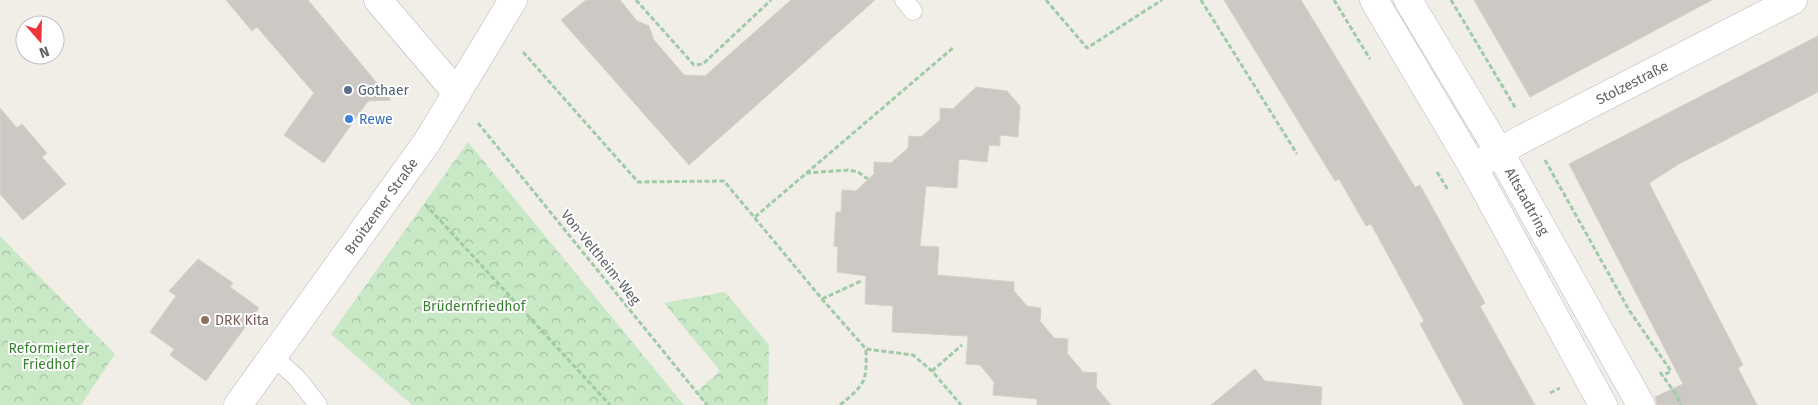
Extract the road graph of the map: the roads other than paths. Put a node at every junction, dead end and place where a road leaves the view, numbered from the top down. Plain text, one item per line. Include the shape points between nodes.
1 (378, 0) edge
2 (512, 0) edge
3 (1374, 0) edge
4 (1408, 0) edge
5 (1792, 0) edge
6 (457, 93) junction
7 (1500, 153) junction
8 (1474, 167) junction
9 (273, 356) junction
10 (238, 405) edge
11 (318, 405) edge
12 (1603, 405) edge
13 (1641, 405) edge

1 - 6 street
2 - 6 street, Broitzemer Straße
3 - 8 street
4 - 7 street, Altstadtring
5 - 7 street, Stolzestraße
6 - 9 street, Broitzemer Straße via 427,142
7 - 8 street, Stolzestraße
7 - 13 street, Altstadtring
8 - 12 street
9 - 10 street, Broitzemer Straße
9 - 11 lane via 298,379

